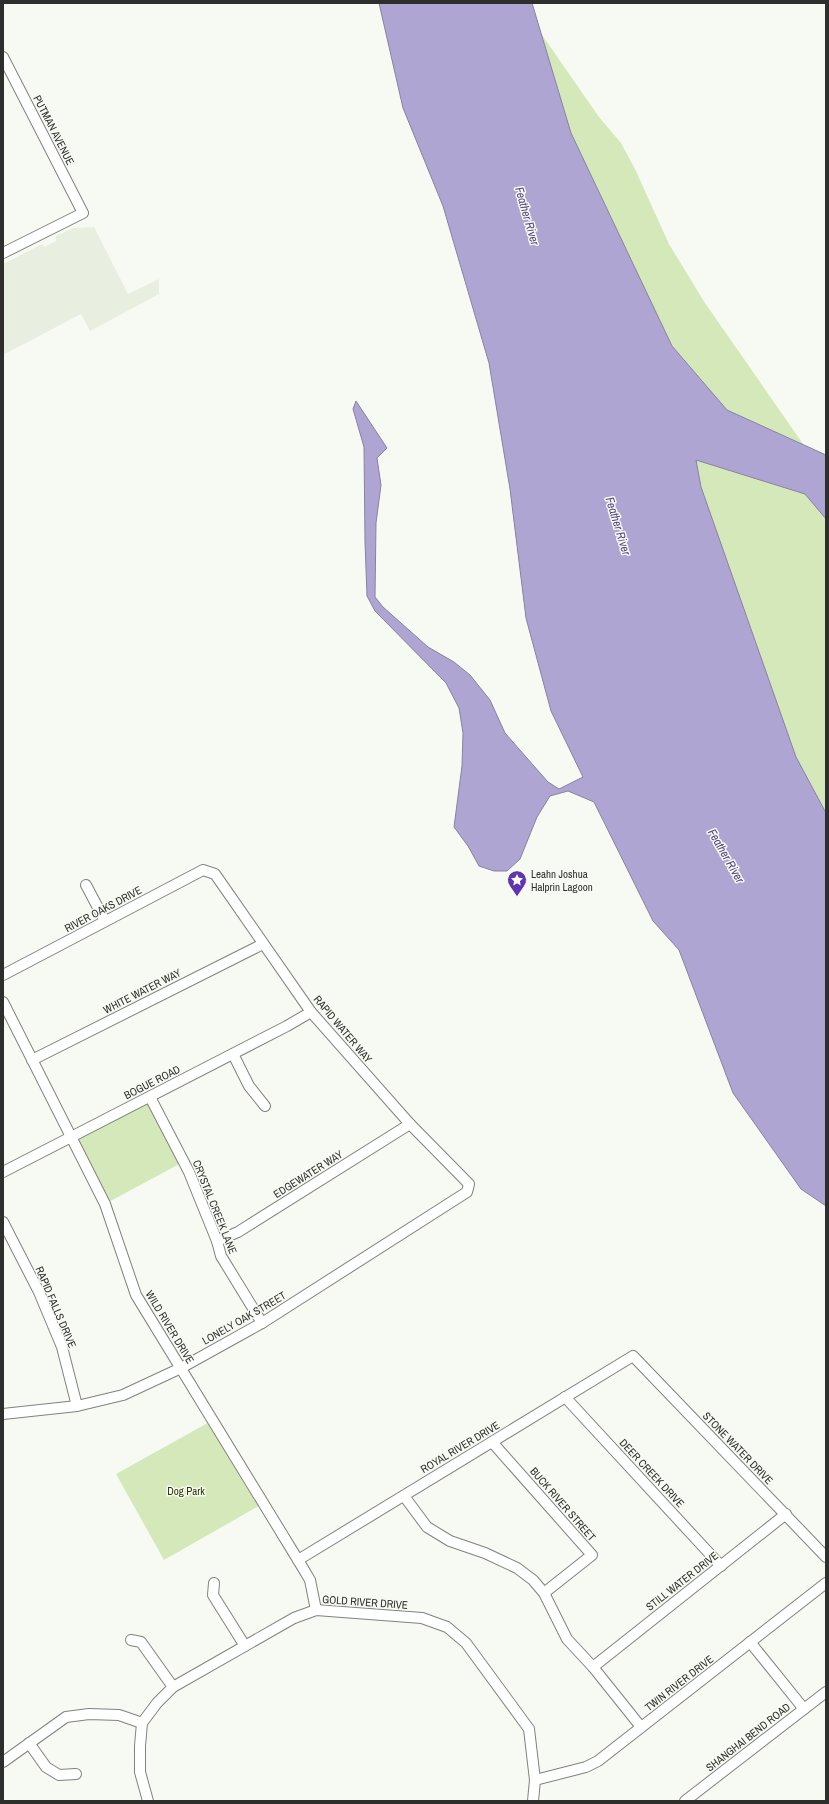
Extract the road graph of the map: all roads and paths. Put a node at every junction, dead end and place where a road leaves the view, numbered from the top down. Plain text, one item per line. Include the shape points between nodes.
1 (3, 57) edge
2 (3, 253) edge
3 (215, 874) joint
4 (86, 884) dead end
5 (105, 921) junction
6 (262, 944) junction
7 (3, 975) edge
8 (3, 1002) edge
9 (311, 1012) junction
10 (233, 1054) junction
11 (32, 1060) junction
12 (150, 1097) junction
13 (265, 1106) dead end
14 (410, 1124) junction
15 (72, 1137) junction
16 (3, 1172) edge
17 (469, 1184) joint
18 (3, 1222) edge
19 (217, 1241) junction
20 (262, 1324) junction
21 (634, 1356) joint
22 (181, 1368) junction
23 (565, 1397) junction
24 (76, 1406) junction
25 (3, 1414) edge
26 (492, 1442) junction
27 (404, 1496) junction
28 (786, 1514) junction
29 (826, 1557) edge
30 (298, 1560) junction
31 (721, 1566) junction
32 (214, 1582) dead end
33 (826, 1583) edge
34 (544, 1593) junction
35 (316, 1610) junction
36 (131, 1640) dead end
37 (750, 1642) junction
38 (245, 1646) junction
39 (593, 1667) junction
40 (173, 1687) junction
41 (826, 1692) edge
42 (804, 1709) junction
43 (142, 1723) junction
44 (642, 1727) junction
45 (29, 1743) junction
46 (3, 1762) edge
47 (76, 1774) dead end
48 (535, 1780) junction
49 (148, 1801) edge
50 (533, 1801) edge
51 (685, 1801) edge

1 - 2 street, PUTMAN AVENUE via 83,213
3 - 5 street, RIVER OAKS DRIVE via 203,870
3 - 6 street, RAPID WATER WAY
4 - 5 street
5 - 7 street, RIVER OAKS DRIVE
6 - 9 street, RAPID WATER WAY
6 - 11 street, WHITE WATER WAY
8 - 11 street, WILD RIVER DRIVE
9 - 10 street, BOGUE ROAD
9 - 14 street, RAPID WATER WAY
10 - 12 street, BOGUE ROAD
10 - 13 street via 249,1086
11 - 15 street, WILD RIVER DRIVE
12 - 15 street, BOGUE ROAD
12 - 19 street, CRYSTAL CREEK LANE via 189,1172
14 - 17 street, RAPID WATER WAY
14 - 19 street, EDGEWATER WAY via 238,1232
15 - 16 street, BOGUE ROAD
15 - 22 street, WILD RIVER DRIVE via 105,1204 136,1295
17 - 20 street, LONELY OAK STREET via 467,1192
18 - 24 street, RAPID FALLS DRIVE via 39,1292 62,1347
19 - 20 street, CRYSTAL CREEK LANE via 221,1256
20 - 22 street, LONELY OAK STREET
21 - 23 street, ROYAL RIVER DRIVE
21 - 28 street, STONE WATER DRIVE
22 - 24 street, LONELY OAK STREET via 123,1394
22 - 30 street, WILD RIVER DRIVE
23 - 26 street, ROYAL RIVER DRIVE
23 - 31 street, DEER CREEK DRIVE
24 - 25 street, LONELY OAK STREET
26 - 27 street, ROYAL RIVER DRIVE
26 - 34 street, BUCK RIVER STREET via 592,1555
27 - 30 street, ROYAL RIVER DRIVE
27 - 34 street via 427,1527 450,1541 517,1568 533,1580
28 - 29 street, STONE WATER DRIVE
28 - 31 street, STILL WATER DRIVE
30 - 35 street, WILD RIVER DRIVE via 310,1580
31 - 39 street, STILL WATER DRIVE
32 - 38 street via 213,1595
33 - 37 street, TWIN RIVER DRIVE
34 - 39 street via 567,1638
35 - 38 street, GOLD RIVER DRIVE via 294,1618
35 - 48 street, GOLD RIVER DRIVE via 422,1618 447,1627 466,1642 529,1730
36 - 40 street via 141,1642
37 - 42 street
37 - 44 street, TWIN RIVER DRIVE
38 - 40 street, GOLD RIVER DRIVE
39 - 44 street
40 - 43 street, GOLD RIVER DRIVE
41 - 42 street, SHANGHAI BEND ROAD
42 - 51 street, SHANGHAI BEND ROAD
43 - 45 street via 119,1715 89,1714 66,1717
43 - 49 street via 140,1772
44 - 48 street, TWIN RIVER DRIVE via 598,1761 586,1767
45 - 46 street
45 - 47 street via 46,1767 58,1775
48 - 50 street, GOLD RIVER DRIVE

